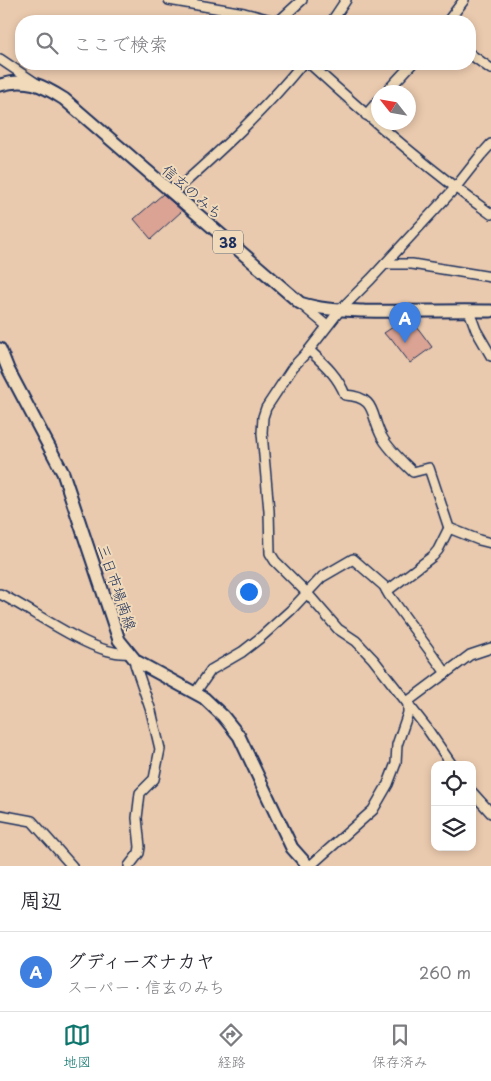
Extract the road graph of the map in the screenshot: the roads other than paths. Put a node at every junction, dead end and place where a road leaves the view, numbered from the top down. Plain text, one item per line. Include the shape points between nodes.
1 (169, 0) edge
2 (302, 0) edge
3 (346, 0) edge
4 (464, 0) edge
5 (252, 15) edge
6 (286, 15) edge
7 (336, 15) edge
8 (453, 15) edge
9 (0, 59) edge
10 (476, 59) edge
11 (15, 69) edge
12 (16, 70) edge
13 (297, 70) edge
14 (317, 70) edge
15 (406, 70) edge
16 (491, 70) edge
17 (0, 85) edge
18 (39, 85) junction
19 (392, 85) edge
20 (371, 109) edge
21 (366, 115) junction
22 (491, 144) edge
23 (454, 188) junction
24 (173, 193) junction
25 (491, 214) edge
26 (385, 264) junction
27 (491, 276) edge
28 (300, 303) junction
29 (340, 310) junction
30 (469, 310) junction
31 (491, 311) edge
32 (327, 326) junction
33 (0, 349) edge
34 (309, 350) junction
35 (491, 356) edge
36 (4, 369) edge
37 (449, 528) junction
38 (491, 543) edge
39 (387, 591) junction
40 (306, 592) junction
41 (0, 594) edge
42 (491, 648) edge
43 (132, 657) junction
44 (446, 673) junction
45 (195, 693) junction
46 (408, 704) junction
47 (449, 761) edge
48 (476, 796) edge
49 (491, 813) edge
50 (0, 815) edge
51 (72, 866) edge
52 (129, 866) edge
53 (309, 866) edge

1 - 5 street
2 - 6 street
3 - 7 street
4 - 8 street
9 - 11 street
10 - 16 street
12 - 18 street
13 - 24 street via 229,143
14 - 21 street
15 - 19 street
17 - 18 main road, 信玄のみち / 38 via 21,80
18 - 24 main road, 信玄のみち / 38 via 78,110
20 - 21 street
21 - 23 street
22 - 23 street
23 - 25 street
23 - 26 street
24 - 28 main road, 信玄のみち / 38
26 - 27 street via 412,264
26 - 29 street
28 - 29 main road, 信玄のみち / 38 via 319,309
28 - 32 street
29 - 30 main road, 信玄のみち / 38
29 - 32 street
30 - 31 main road, 信玄のみち / 38
30 - 35 street
32 - 34 street
33 - 36 main road, 三日市場南線
34 - 37 street via 333,374 345,395 366,400 381,436 413,472 429,468
34 - 40 street via 293,367 266,408 262,433 270,553
36 - 43 main road, 三日市場南線 via 63,473 119,640
37 - 38 street
37 - 39 street via 433,556
39 - 40 street via 353,559 333,569
39 - 44 street
40 - 45 street via 260,638 211,670
40 - 46 street via 338,629 356,641 373,659
41 - 43 street via 94,645
42 - 44 street via 470,655
43 - 45 main road
43 - 52 street via 160,748 154,779 140,793 137,818 140,847
44 - 46 street via 410,699
45 - 53 main road via 215,707 239,736 292,848
46 - 47 street
46 - 53 street via 397,745 396,763 379,801 373,810
48 - 49 street
50 - 51 street via 32,821

